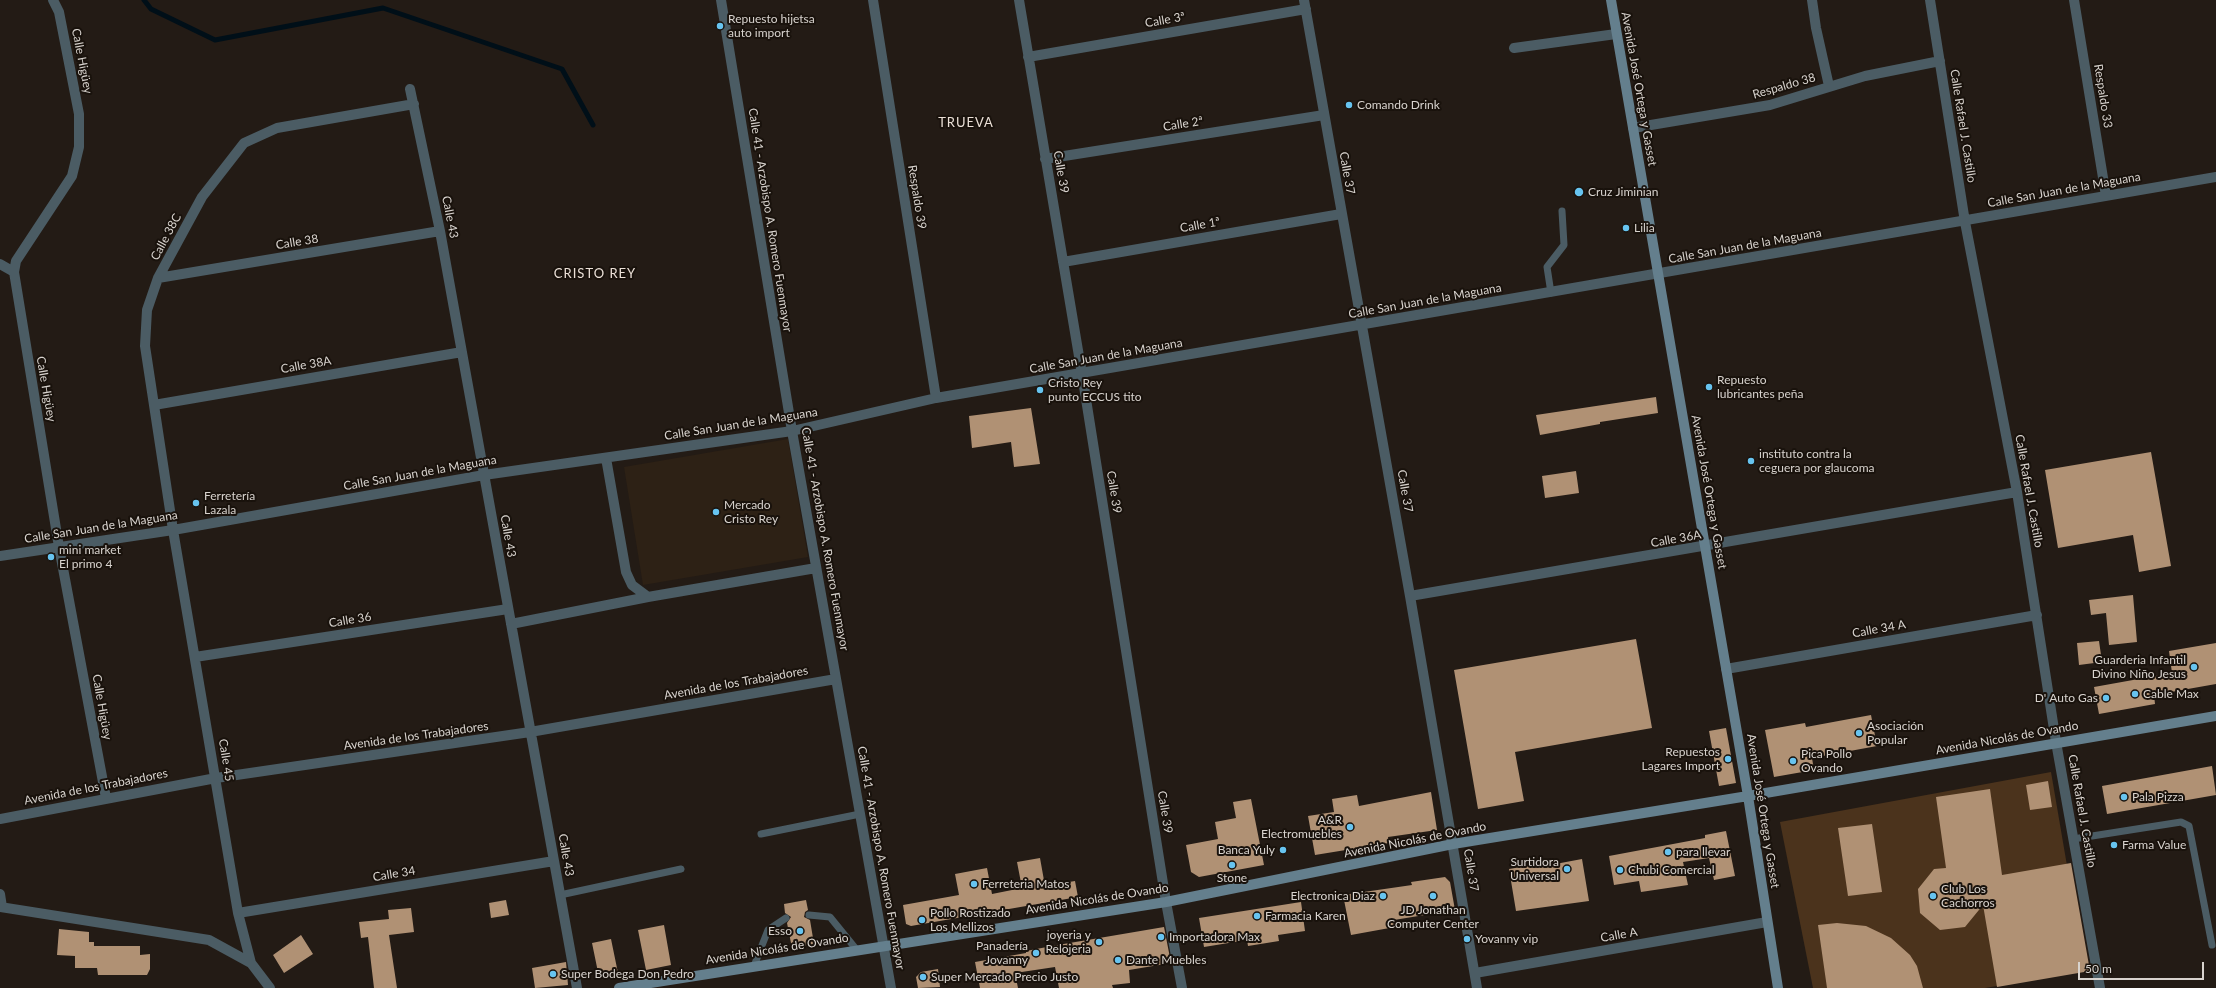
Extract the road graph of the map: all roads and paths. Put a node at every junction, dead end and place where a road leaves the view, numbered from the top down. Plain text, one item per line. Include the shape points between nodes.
1 (53, 0) edge
2 (721, 0) edge
3 (873, 0) edge
4 (1019, 0) edge
5 (1611, 0) edge
6 (1812, 0) edge
7 (1930, 0) edge
8 (2074, 0) edge
9 (1305, 4) edge
10 (1616, 34) junction
11 (1514, 48) dead end
12 (1028, 57) junction
13 (1940, 62) junction
14 (1829, 86) junction
15 (410, 89) dead end
16 (414, 104) junction
17 (1324, 115) junction
18 (1633, 128) junction
19 (1045, 159) junction
20 (2216, 177) edge
21 (2106, 196) junction
22 (1562, 211) dead end
23 (1342, 214) junction
24 (1965, 222) junction
25 (440, 232) junction
26 (1063, 262) junction
27 (0, 264) edge
28 (14, 272) junction
29 (1658, 274) junction
30 (158, 278) junction
31 (1551, 293) junction
32 (1362, 325) junction
33 (462, 352) junction
34 (1082, 374) junction
35 (936, 398) junction
36 (154, 404) junction
37 (792, 431) junction
38 (606, 458) junction
39 (484, 475) junction
40 (2017, 492) junction
41 (173, 530) junction
42 (59, 547) junction
43 (1705, 547) junction
44 (0, 556) edge
45 (816, 568) junction
46 (1410, 596) junction
47 (648, 597) junction
48 (508, 609) junction
49 (2037, 615) junction
50 (511, 624) junction
51 (195, 657) junction
52 (1726, 670) junction
53 (836, 679) junction
54 (2216, 716) edge
55 (530, 732) junction
56 (2056, 742) junction
57 (216, 778) junction
58 (1748, 796) junction
59 (106, 798) junction
60 (860, 814) junction
61 (0, 819) edge
62 (761, 834) dead end
63 (2073, 839) junction
64 (1453, 844) junction
65 (554, 861) junction
66 (681, 869) dead end
67 (0, 894) edge
68 (560, 895) junction
69 (1166, 902) junction
70 (1, 907) edge
71 (238, 913) junction
72 (808, 915) dead end
73 (786, 918) dead end
74 (1768, 922) junction
75 (884, 945) junction
76 (2212, 945) dead end
77 (856, 950) junction
78 (251, 963) junction
79 (754, 966) junction
80 (1475, 973) junction
81 (270, 988) edge
82 (577, 988) edge
83 (619, 988) edge
84 (891, 988) edge
85 (1182, 988) edge
86 (1477, 988) edge
87 (1778, 988) edge
88 (2100, 988) edge

1 - 28 street, Calle Higüey via 59,12 79,114 79,147 72,176 16,261
2 - 37 street, Calle 41 - Arzobispo A. Romero Fuenmayor
3 - 35 street, Respaldo 39
4 - 12 street, Calle 39
5 - 10 street, Avenida José Ortega y Gasset
6 - 14 street
7 - 13 street, Calle Rafael J. Castillo
8 - 21 street, Respaldo 33
9 - 12 street, Calle 3ª
9 - 17 street, Calle 37
10 - 11 street
10 - 18 street, Avenida José Ortega y Gasset
12 - 19 street, Calle 39
13 - 14 street, Respaldo 38 via 1865,76
13 - 24 street, Calle Rafael J. Castillo
14 - 18 street, Respaldo 38 via 1770,105
15 - 16 street, Calle 43
16 - 25 street, Calle 43
16 - 30 street, Calle 38C via 277,128 244,144 202,197
17 - 19 street, Calle 2ª
17 - 23 street, Calle 37
18 - 29 street, Avenida José Ortega y Gasset
19 - 26 street, Calle 39
20 - 21 street, Calle San Juan de la Maguana
21 - 24 street, Calle San Juan de la Maguana
22 - 31 lane via 1564,245 1547,267
23 - 26 street, Calle 1ª
23 - 32 street, Calle 37
24 - 29 street, Calle San Juan de la Maguana
24 - 40 street, Calle Rafael J. Castillo
25 - 30 street, Calle 38
25 - 33 street, Calle 43
26 - 34 street, Calle 39
27 - 28 street
28 - 42 street, Calle Higüey
29 - 31 street, Calle San Juan de la Maguana
29 - 43 street, Avenida José Ortega y Gasset
30 - 36 street, Calle 38C via 147,310 146,339
31 - 32 street, Calle San Juan de la Maguana
32 - 34 street, Calle San Juan de la Maguana
32 - 46 street, Calle 37
33 - 36 street, Calle 38A
33 - 39 street, Calle 43
34 - 35 street, Calle San Juan de la Maguana
34 - 69 street, Calle 39
35 - 37 street, Calle San Juan de la Maguana
36 - 41 street, Calle 38C
37 - 38 street, Calle San Juan de la Maguana
37 - 45 street, Calle 41 - Arzobispo A. Romero Fuenmayor
38 - 39 street, Calle San Juan de la Maguana
38 - 47 street via 626,572 632,585
39 - 41 street, Calle San Juan de la Maguana
39 - 48 street, Calle 43
40 - 43 street, Calle 36A
40 - 49 street, Calle Rafael J. Castillo
41 - 42 street, Calle San Juan de la Maguana
41 - 51 street, Calle 45
42 - 44 street, Calle San Juan de la Maguana
42 - 59 street, Calle Higüey
43 - 46 street, Calle 36A
43 - 52 street, Avenida José Ortega y Gasset
45 - 47 street
45 - 53 street, Calle 41 - Arzobispo A. Romero Fuenmayor
46 - 64 street, Calle 37
47 - 50 street
48 - 50 street, Calle 43
48 - 51 street, Calle 36
49 - 52 street, Calle 34 A
49 - 56 street, Calle Rafael J. Castillo
50 - 55 street, Calle 43
51 - 57 street, Calle 45
52 - 58 street, Avenida José Ortega y Gasset
53 - 55 street, Avenida de los Trabajadores
53 - 60 street, Calle 41 - Arzobispo A. Romero Fuenmayor
54 - 56 street, Avenida Nicolás de Ovando
55 - 57 street, Avenida de los Trabajadores
55 - 65 street, Calle 43
56 - 58 street, Avenida Nicolás de Ovando
56 - 63 street, Calle Rafael J. Castillo
57 - 59 street, Avenida de los Trabajadores
57 - 71 street, Calle 45
58 - 64 street, Avenida Nicolás de Ovando
58 - 74 street, Avenida José Ortega y Gasset
59 - 61 street, Avenida de los Trabajadores
60 - 62 lane
60 - 75 street, Calle 41 - Arzobispo A. Romero Fuenmayor
63 - 76 lane via 2181,822 2189,826
63 - 88 street, Calle Rafael J. Castillo
64 - 69 street, Avenida Nicolás de Ovando
64 - 80 street, Calle 37
65 - 68 street, Calle 43
65 - 71 street, Calle 34
66 - 68 lane
67 - 70 street
68 - 82 street, Calle 43
69 - 75 street, Avenida Nicolás de Ovando
69 - 85 street, Calle 39
70 - 78 street via 209,940
71 - 78 street, Calle 45
72 - 77 lane via 830,917
73 - 79 lane via 768,930
74 - 80 street, Calle A
74 - 87 street, Avenida José Ortega y Gasset
75 - 77 street, Avenida Nicolás de Ovando
75 - 84 street, Calle 41 - Arzobispo A. Romero Fuenmayor
77 - 79 street, Avenida Nicolás de Ovando
78 - 81 street, Calle 45
79 - 83 street, Avenida Nicolás de Ovando
80 - 86 street, Calle 37

